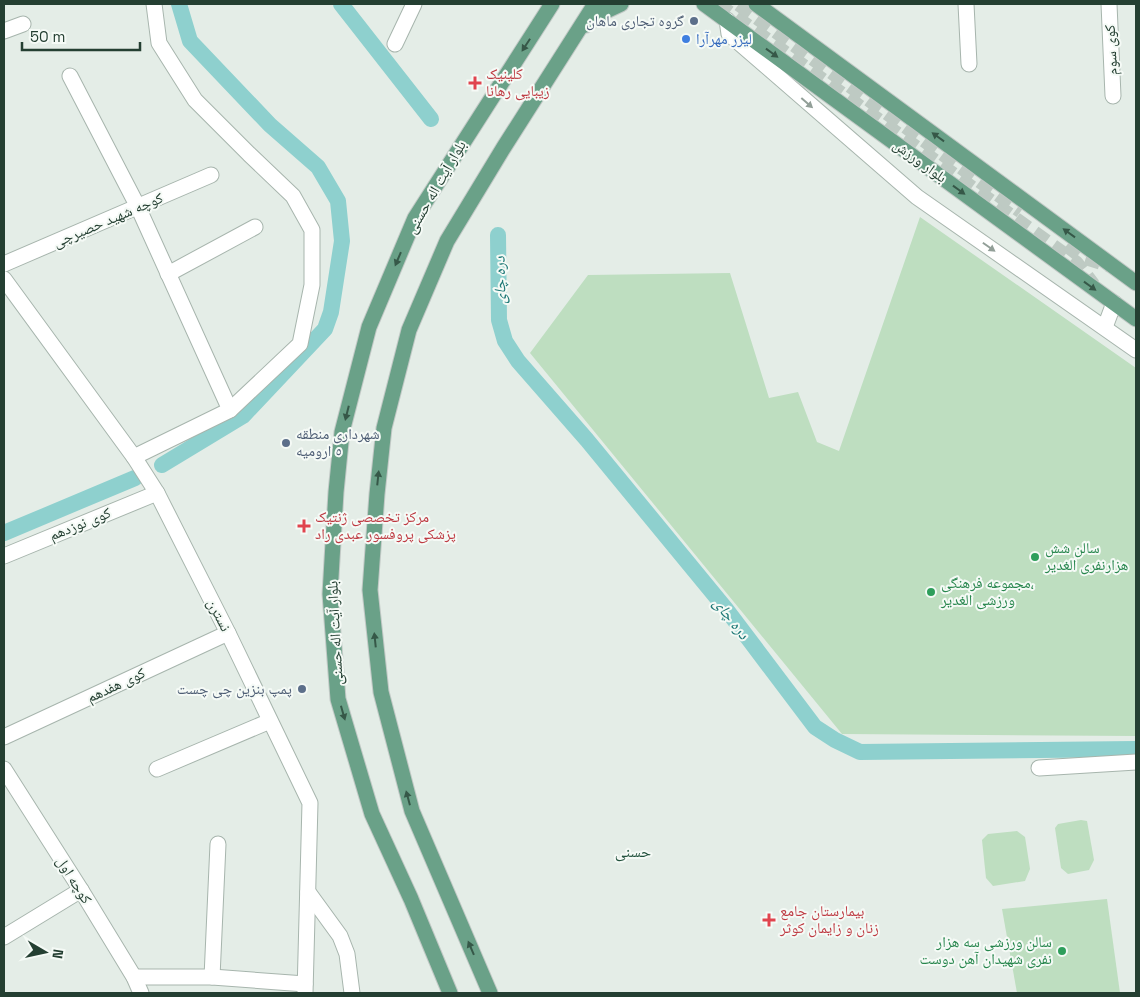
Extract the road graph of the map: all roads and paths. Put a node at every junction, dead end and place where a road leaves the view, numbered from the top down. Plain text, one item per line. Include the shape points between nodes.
1 (154, 4) edge
2 (414, 4) edge
3 (552, 4) edge
4 (595, 4) edge
5 (621, 4) edge
6 (704, 4) edge
7 (756, 4) edge
8 (966, 4) edge
9 (1109, 4) edge
10 (727, 20) junction
11 (23, 24) dead end
12 (4, 31) edge
13 (577, 32) junction
14 (395, 44) dead end
15 (969, 64) dead end
16 (70, 76) dead end
17 (1113, 96) dead end
18 (211, 174) dead end
19 (138, 208) junction
20 (255, 227) dead end
21 (4, 264) edge
22 (168, 274) junction
23 (1134, 277) edge
24 (4, 279) edge
25 (1114, 303) junction
26 (1136, 318) edge
27 (1105, 327) junction
28 (1136, 350) edge
29 (230, 410) junction
30 (134, 457) junction
31 (157, 493) junction
32 (4, 556) edge
33 (228, 633) junction
34 (270, 721) junction
35 (4, 737) edge
36 (1136, 762) edge
37 (1039, 768) dead end
38 (4, 769) edge
39 (157, 770) dead end
40 (218, 844) dead end
41 (81, 890) junction
42 (308, 892) junction
43 (4, 937) edge
44 (134, 977) junction
45 (212, 977) junction
46 (305, 988) edge
47 (141, 993) edge
48 (352, 993) edge
49 (450, 993) edge
50 (490, 993) edge

1 - 29 street via 159,43 195,100 294,196 312,230 312,285 300,344
2 - 14 street
3 -> 49 main road, بلوار آیت اله حسنی via 415,218 369,327 342,432 330,594 338,699 372,814 412,899
4 - 13 main road
5 - 13 main road
6 - 10 main road, بلوار ورزش
23 -> 7 main road, بلوار ورزش
8 - 15 street
9 - 17 street, کوی سوم
10 -> 25 main road, بلوار ورزش
10 -> 27 street via 728,34 917,197
11 - 12 street
50 -> 13 main road via 412,811 380,692 370,590 376,494 384,428 409,330 447,241
16 - 19 street
18 - 19 street, کوچه شهید حصیرچی
19 - 21 street, کوچه شهید حصیرچی
19 - 22 street
20 - 22 street
22 - 29 street
24 - 30 street, نسترن
25 - 26 main road, بلوار ورزش
25 - 27 street
27 - 28 street
29 - 30 street
30 - 31 street, نسترن
31 - 32 street, کوی نوزدهم
31 - 33 street, نسترن
33 - 34 street, نسترن
33 - 35 street, کوی هفدهم
34 - 39 street
34 - 42 street, نسترن via 310,803
36 - 37 street
38 - 41 street, کوچه اول
40 - 45 street
41 - 43 street
41 - 44 street, کوچه اول
42 - 46 street, نسترن
42 - 48 street via 340,936
44 - 45 street
44 - 47 street, کوچه اول
45 - 46 street

